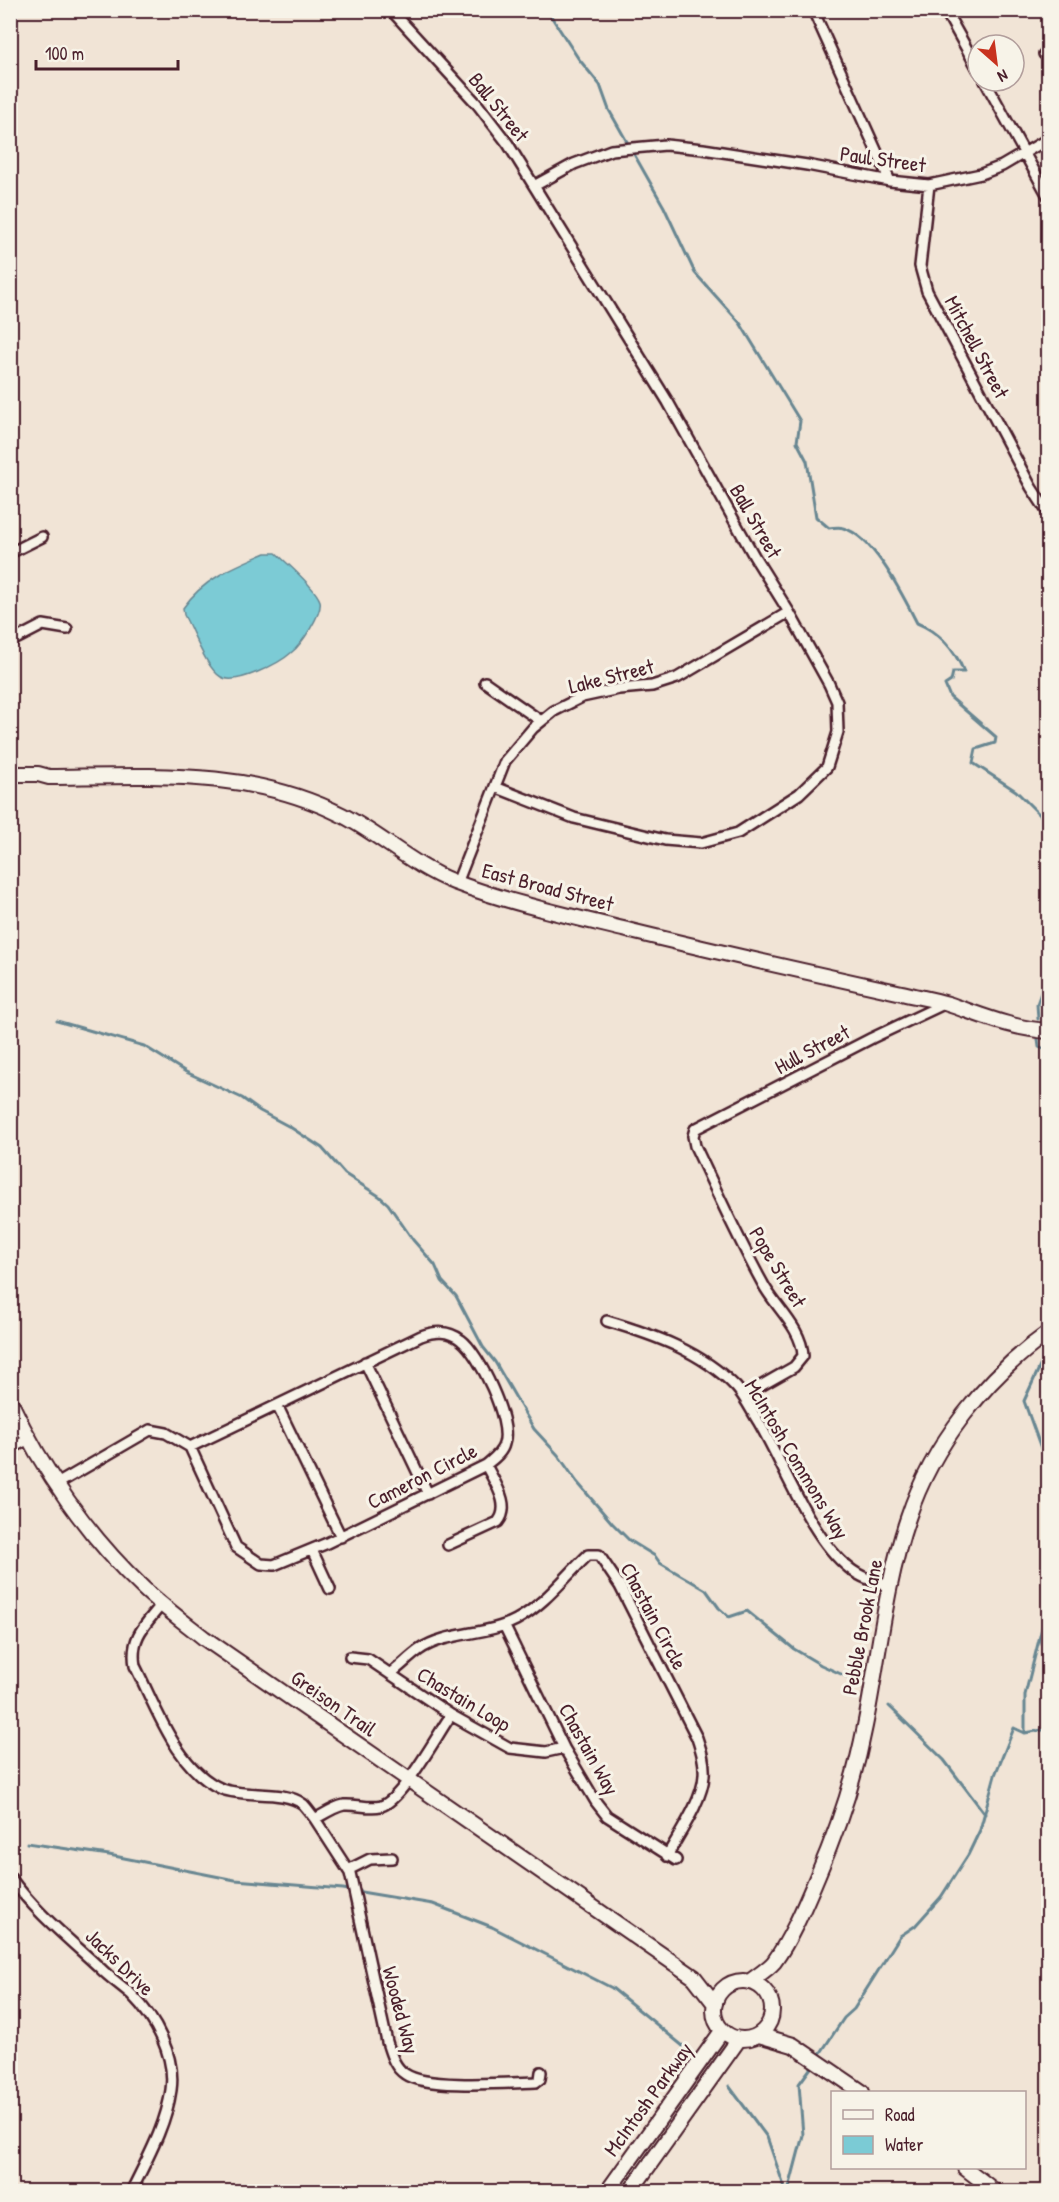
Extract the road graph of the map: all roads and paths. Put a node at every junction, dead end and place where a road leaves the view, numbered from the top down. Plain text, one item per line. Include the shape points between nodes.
1 (391, 10) edge
2 (813, 10) edge
3 (945, 10) edge
4 (966, 48) edge
5 (992, 93) edge
6 (1048, 138) edge
7 (1025, 152) junction
8 (890, 181) junction
9 (929, 185) junction
10 (534, 186) junction
11 (1048, 196) edge
12 (1048, 513) edge
13 (42, 537) dead end
14 (10, 553) edge
15 (789, 612) junction
16 (67, 629) dead end
17 (10, 642) edge
18 (485, 682) dead end
19 (541, 721) junction
20 (10, 774) edge
21 (49, 777) junction
22 (10, 782) edge
23 (495, 787) junction
24 (457, 883) junction
25 (946, 1003) junction
26 (1048, 1031) edge
27 (695, 1129) joint
28 (607, 1321) dead end
29 (1048, 1333) edge
30 (365, 1362) junction
31 (743, 1396) junction
32 (10, 1401) edge
33 (276, 1405) junction
34 (14, 1420) edge
35 (29, 1439) junction
36 (190, 1447) junction
37 (10, 1449) edge
38 (486, 1465) junction
39 (57, 1484) junction
40 (428, 1494) junction
41 (340, 1537) junction
42 (448, 1545) dead end
43 (312, 1550) junction
44 (890, 1586) junction
45 (330, 1589) dead end
46 (162, 1604) junction
47 (504, 1625) junction
48 (350, 1657) dead end
49 (390, 1674) junction
50 (451, 1714) junction
51 (564, 1748) junction
52 (408, 1780) junction
53 (315, 1819) junction
54 (392, 1858) dead end
55 (672, 1858) joint
56 (348, 1870) junction
57 (10, 1876) edge
58 (773, 1963) junction
59 (693, 1977) junction
60 (749, 1982) junction
61 (727, 1986) junction
62 (769, 1996) junction
63 (715, 2004) junction
64 (772, 2017) junction
65 (722, 2031) junction
66 (759, 2035) junction
67 (739, 2039) junction
68 (793, 2045) junction
69 (541, 2072) dead end
70 (861, 2091) edge
71 (966, 2169) edge
72 (131, 2192) edge
73 (607, 2192) edge
74 (630, 2192) edge
75 (996, 2192) edge

1 - 10 street, Ball Street via 478,105
2 - 8 street
3 - 4 street
5 - 7 street
6 - 7 street, Paul Street
7 - 9 street, Paul Street via 981,174
7 - 11 street
8 - 9 street, Paul Street
8 - 10 street, Paul Street via 666,145 611,150
9 - 12 street, Mitchell Street via 921,276
10 - 15 street, Ball Street via 668,402
13 - 14 street
15 - 19 street, Lake Street via 677,678 582,697
15 - 23 street, Ball Street via 837,702 838,732 827,767 799,794 738,833 701,843 665,840 574,818
16 - 17 street via 43,625
18 - 19 street
19 - 23 street, Lake Street via 505,761
20 - 21 street, East Broad Street
21 - 22 street, East Broad Street
21 - 24 street, East Broad Street via 178,776 264,786 308,799 342,815
23 - 24 street, Lake Street
24 - 25 street, East Broad Street via 561,914
25 - 26 street, East Broad Street via 992,1020
25 - 27 street, Hull Street
27 - 31 street, Pope Street via 695,1146 742,1245 803,1350 794,1367
28 - 31 street, McIntosh Commons Way via 681,1347 714,1368
29 - 44 street, Pebble Brook Lane via 1006,1368 943,1444 908,1517
30 - 33 street, Cameron Circle
30 - 38 street, Cameron Circle via 435,1331 460,1338 473,1350 506,1428 504,1444
30 - 40 street
31 - 44 street, McIntosh Commons Way via 832,1554 850,1570
32 - 34 street, Greison Trail
33 - 36 street, Cameron Circle
33 - 41 street
34 - 35 street, Greison Trail
35 - 37 street
35 - 39 street, Greison Trail
36 - 39 street via 166,1433 150,1430
36 - 43 street, Cameron Circle via 236,1547 261,1564 274,1565
38 - 40 street, Cameron Circle
38 - 42 street via 504,1502 503,1516
39 - 46 street, Greison Trail via 108,1552
40 - 41 street, Cameron Circle
41 - 43 street, Cameron Circle
43 - 45 street
44 - 58 street, Pebble Brook Lane via 865,1728 843,1811 798,1920
46 - 52 street, Greison Trail via 204,1638
46 - 53 street, Wooded Way via 135,1641 133,1655 135,1666 185,1761 199,1776 221,1788 288,1798 303,1804
47 - 49 street, Chastain Circle via 419,1650
47 - 51 street, Chastain Way
47 - 55 street, Chastain Circle via 532,1610 588,1556 598,1555 608,1568 698,1738 704,1761 705,1777
48 - 49 street, Chastain Loop via 368,1659
49 - 50 street, Chastain Loop
50 - 51 street, Chastain Loop via 510,1748 546,1752
50 - 52 street
51 - 55 street, Chastain Way via 607,1815
52 - 53 street via 402,1791 383,1806 345,1805
52 - 59 street, Greison Trail
53 - 56 street, Wooded Way
54 - 56 street via 370,1859
56 - 69 street, Wooded Way via 387,2042 397,2067 406,2076 436,2083 536,2082
57 - 72 street, Jacks Drive via 36,1907 132,1995 159,2032 169,2059 172,2088 161,2129
58 - 60 street, Pebble Brook Lane
58 - 62 street, Pebble Brook Lane
59 - 61 street, Greison Trail
59 - 63 street, Greison Trail
60 - 61 street
60 - 62 street
61 - 63 street
62 - 64 street
63 - 65 street
64 - 66 street
64 - 68 street
65 - 67 street
65 - 73 street, McIntosh Parkway
66 - 67 street
66 - 68 street
67 - 74 street, McIntosh Parkway
68 - 70 street
71 - 75 street

